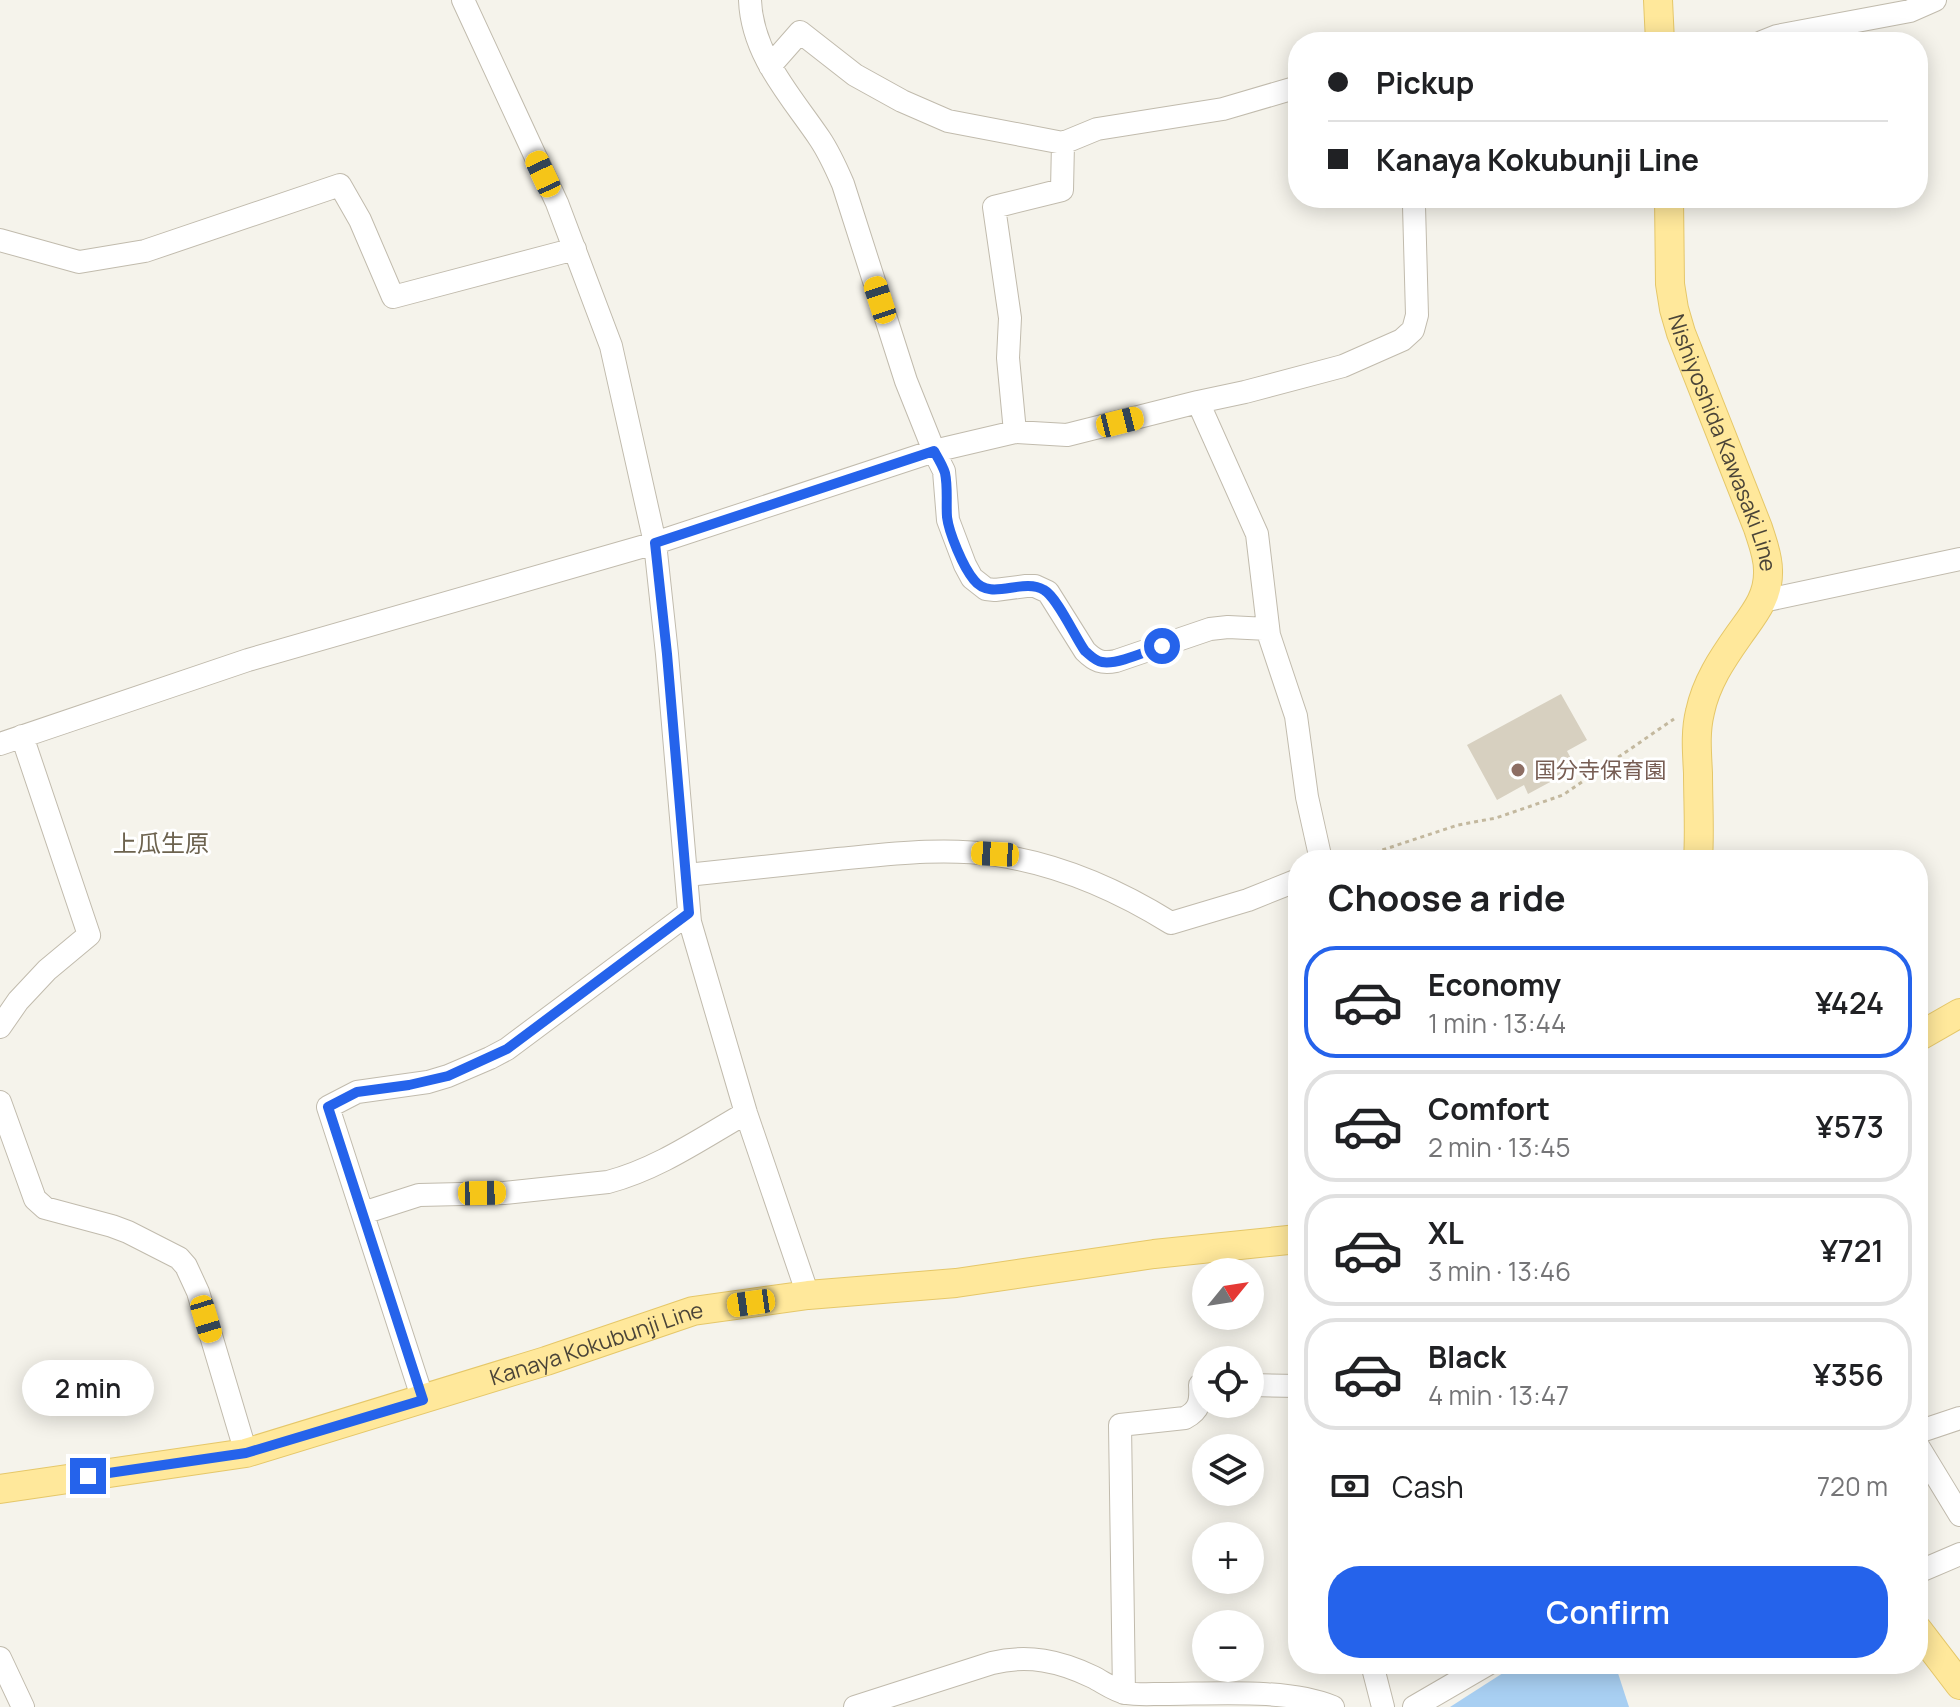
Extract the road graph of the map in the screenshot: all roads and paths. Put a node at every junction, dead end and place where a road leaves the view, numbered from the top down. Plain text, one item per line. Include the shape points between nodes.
1 (463, 0) edge
2 (750, 0) edge
3 (1658, 0) edge
4 (1935, 0) edge
5 (1660, 32) edge
6 (1798, 32) edge
7 (770, 66) junction
8 (1288, 90) edge
9 (1063, 143) junction
10 (1414, 208) edge
11 (1669, 208) edge
12 (0, 240) edge
13 (575, 249) junction
14 (1198, 402) junction
15 (1015, 432) junction
16 (934, 451) junction
17 (655, 543) junction
18 (1960, 559) edge
19 (1763, 601) junction
20 (1268, 629) junction
21 (1703, 699) junction
22 (22, 736) junction
23 (0, 744) edge
24 (1319, 850) edge
25 (1382, 850) edge
26 (1698, 850) edge
27 (687, 875) junction
28 (1288, 884) edge
29 (689, 913) junction
30 (1960, 1013) edge
31 (0, 1027) edge
32 (1928, 1031) edge
33 (0, 1102) edge
34 (746, 1113) junction
35 (363, 1213) junction
36 (1288, 1240) edge
37 (808, 1295) junction
38 (1264, 1385) edge
39 (1288, 1386) edge
40 (423, 1400) junction
41 (1192, 1414) edge
42 (1960, 1418) edge
43 (1928, 1429) edge
44 (246, 1453) junction
45 (1928, 1462) edge
46 (0, 1489) edge
47 (1960, 1515) edge
48 (1960, 1554) edge
49 (1928, 1568) edge
50 (1928, 1643) edge
51 (0, 1658) edge
52 (1375, 1674) edge
53 (1471, 1674) edge
54 (1960, 1685) edge
55 (1124, 1693) junction
56 (23, 1707) edge
57 (855, 1707) edge
58 (1333, 1707) edge
59 (1383, 1707) edge
60 (1414, 1707) edge

1 - 13 street
2 - 7 street via 758,42
3 - 5 main road
4 - 6 street via 1910,11
7 - 9 street via 800,32 855,75 948,121
7 - 16 street via 833,159
8 - 9 street via 1223,109 1097,129
9 - 15 street via 1062,190 994,207 1010,318
10 - 14 street via 1417,315 1413,330 1402,340 1343,366
11 - 19 main road, Nishiyoshida Kawasaki Line via 1674,309 1768,560
12 - 13 street via 79,262 145,251 340,185 393,297
13 - 17 street via 611,346
14 - 15 street via 1067,435
14 - 20 street via 1257,534
15 - 16 street
16 - 17 street
16 - 20 street via 944,471 948,520 972,578 986,589 1035,586 1048,592 1093,659 1108,663 1218,628
17 - 22 street via 248,660
17 - 27 street
18 - 19 street
19 - 21 main road, Nishiyoshida Kawasaki Line
20 - 24 street via 1296,716
21 - 25 path via 1563,795
21 - 26 main road, Nishiyoshida Kawasaki Line via 1697,733
22 - 23 street
22 - 31 street via 89,935 47,970
27 - 28 street via 899,853 995,854 1105,887 1171,923
27 - 29 street
29 - 34 street
29 - 35 street via 507,1049 448,1076 357,1092 328,1107
30 - 32 main road
33 - 44 street via 35,1199 45,1208 112,1226 167,1251 186,1266
34 - 35 street via 650,1167 608,1182 419,1195
34 - 37 street
35 - 40 street
36 - 37 main road, Kanaya Kokubunji Line via 956,1283
37 - 40 main road, Kanaya Kokubunji Line via 693,1311
38 - 39 street
40 - 44 main road, Kanaya Kokubunji Line
41 - 55 street via 1120,1425
42 - 43 street
44 - 46 main road, Kanaya Kokubunji Line
45 - 47 street
48 - 49 street
50 - 54 main road
51 - 56 street
52 - 59 street
53 - 60 street
55 - 57 street via 1055,1662 1011,1659
55 - 58 street via 1274,1695

